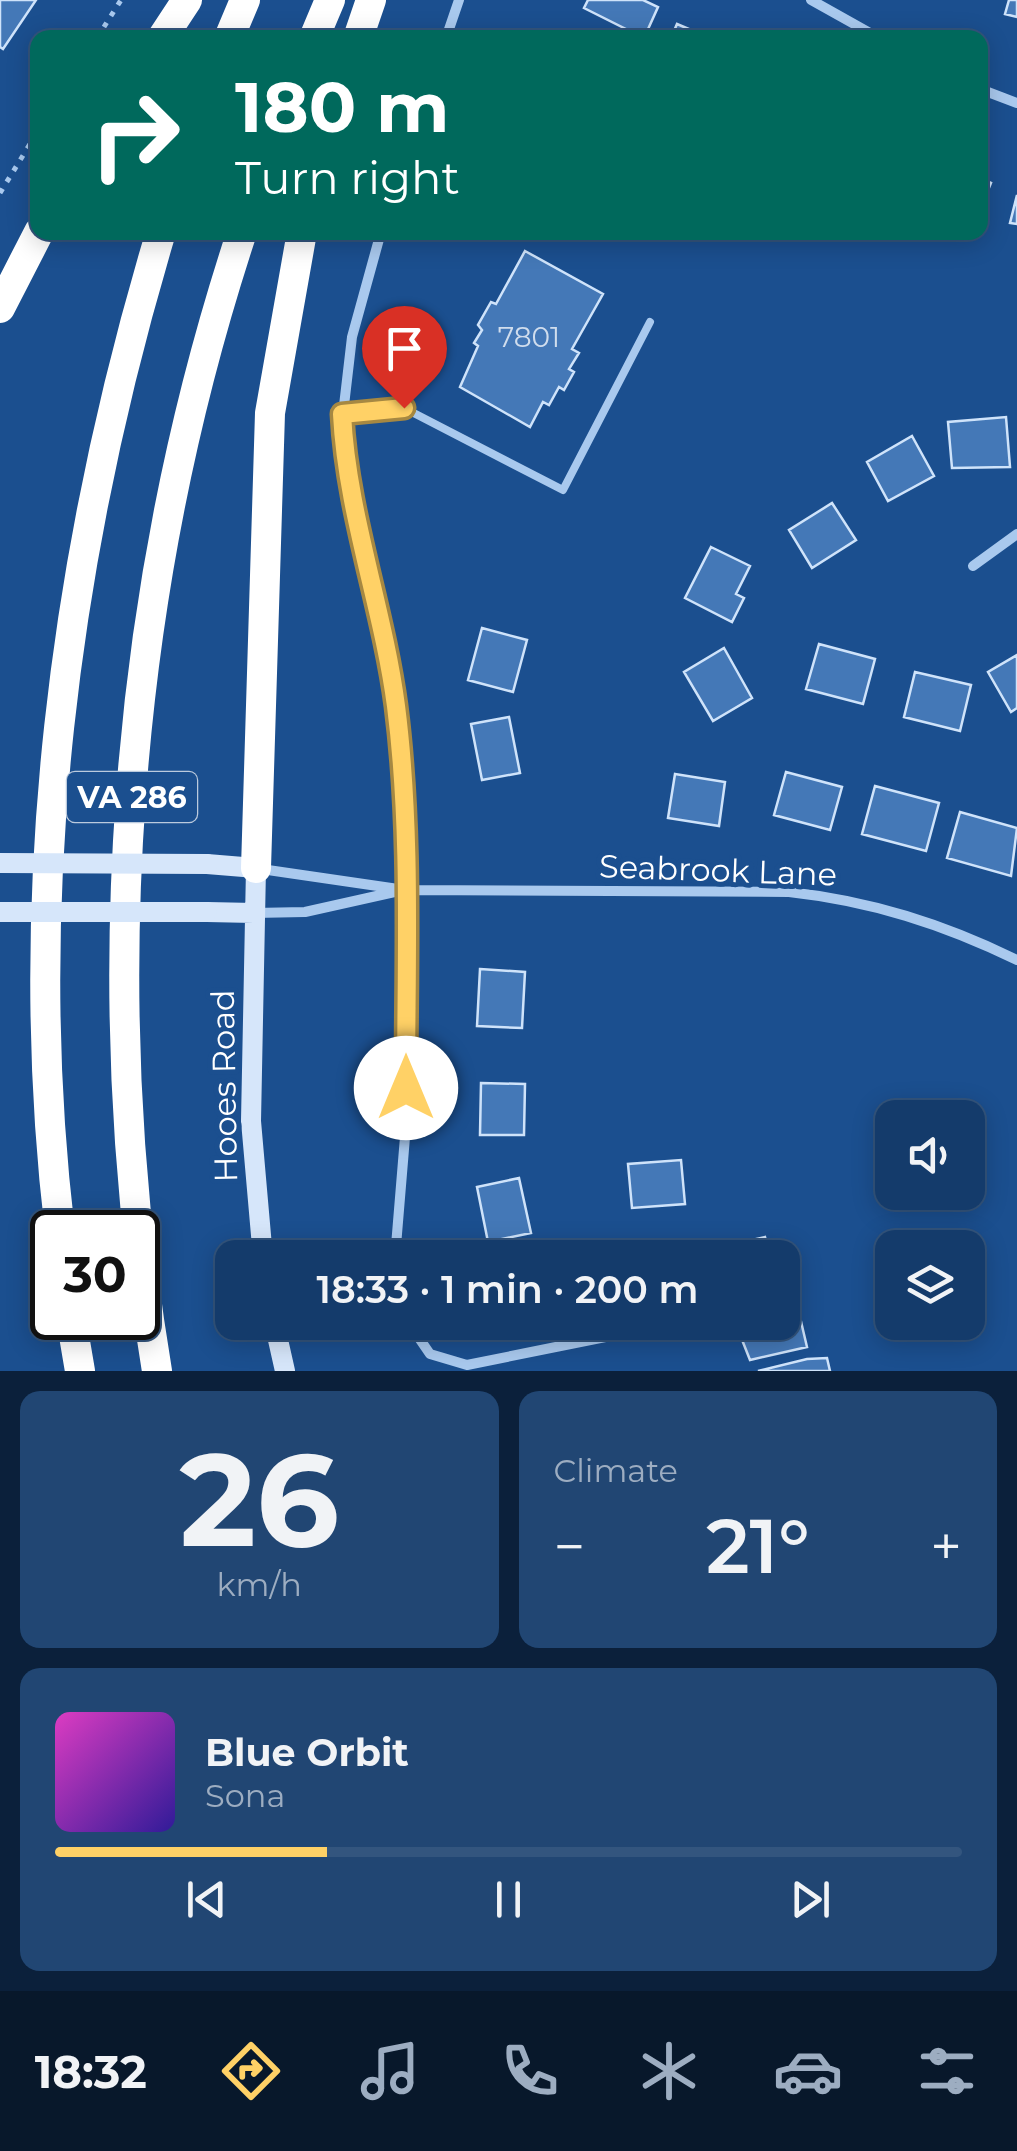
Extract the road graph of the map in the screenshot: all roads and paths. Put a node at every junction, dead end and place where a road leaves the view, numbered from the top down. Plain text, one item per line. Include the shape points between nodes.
1 (121, 0) edge
2 (187, 0) edge
3 (245, 0) edge
4 (330, 0) edge
5 (371, 0) edge
6 (459, 0) edge
7 (810, 0) edge
8 (102, 30) edge
9 (167, 30) edge
10 (232, 30) edge
11 (317, 30) edge
12 (361, 30) edge
13 (449, 30) edge
14 (864, 30) edge
15 (988, 92) edge
16 (1017, 103) edge
17 (30, 144) edge
18 (0, 193) edge
19 (35, 240) edge
20 (158, 240) edge
21 (239, 240) edge
22 (300, 240) edge
23 (379, 240) edge
24 (0, 308) edge
25 (650, 322) dead end
26 (342, 414) junction
27 (1017, 534) edge
28 (973, 566) dead end
29 (0, 863) edge
30 (256, 868) junction
31 (405, 890) junction
32 (0, 912) edge
33 (254, 912) junction
34 (1017, 960) edge
35 (59, 1210) edge
36 (261, 1240) edge
37 (397, 1240) edge
38 (75, 1340) edge
39 (278, 1340) edge
40 (420, 1340) edge
41 (588, 1340) edge
42 (80, 1371) edge
43 (157, 1371) edge
44 (285, 1371) edge

1 - 8 path
2 - 9 highway
3 - 10 highway
4 - 11 highway
5 - 12 highway
6 - 13 street
7 - 14 street
15 - 16 street
17 - 18 path
19 - 24 highway
20 - 35 highway, VA 286 via 101,456 58,730 47,977
21 - 43 highway, VA 286 via 170,504 130,819 126,1055
22 - 30 highway via 270,413
23 - 26 street via 352,337
25 - 26 lane via 563,490 404,408
26 - 31 street via 352,499 396,707
27 - 28 street
29 - 30 main road, bridge
30 - 31 street, Seabrook Lane
30 - 33 main road, Hooes Road
31 - 33 street, Seabrook Lane via 304,912
31 - 34 street, Seabrook Lane via 822,896 958,931
31 - 37 street via 406,1125
32 - 33 main road, bridge
33 - 36 main road, Hooes Road via 251,1121
38 - 42 highway
39 - 44 main road
40 - 41 street via 430,1354 466,1364

